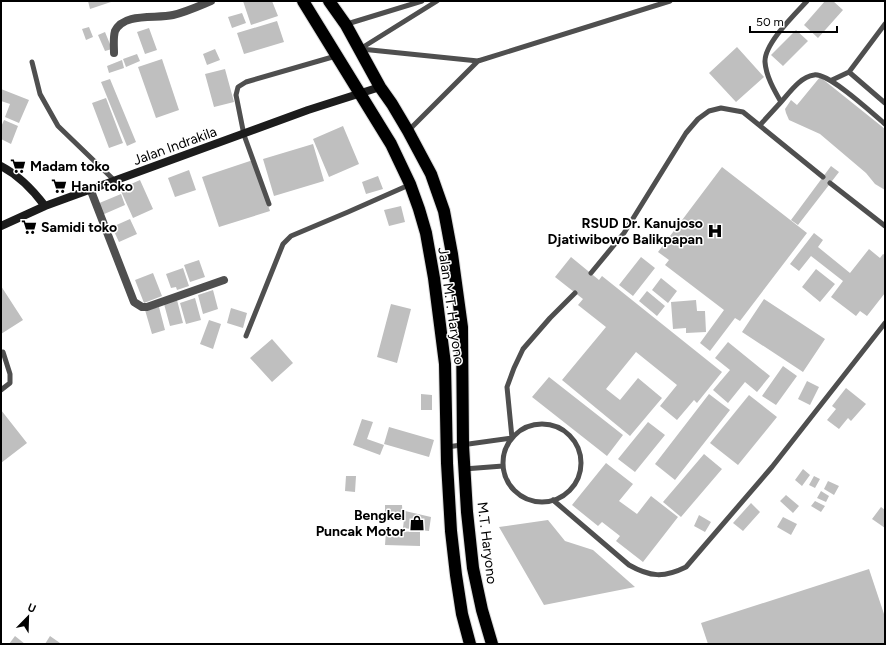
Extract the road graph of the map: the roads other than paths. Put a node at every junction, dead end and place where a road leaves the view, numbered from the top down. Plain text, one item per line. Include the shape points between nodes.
1 (211, 1) edge
2 (303, 1) edge
3 (329, 1) edge
4 (422, 1) edge
5 (437, 1) edge
6 (670, 1) edge
7 (807, 1) edge
8 (885, 24) edge
9 (346, 25) junction
10 (360, 49) junction
11 (114, 53) dead end
12 (336, 56) junction
13 (478, 61) junction
14 (32, 62) dead end
15 (849, 72) junction
16 (832, 80) junction
17 (380, 88) junction
18 (360, 94) junction
19 (781, 102) junction
20 (885, 103) edge
21 (885, 124) edge
22 (760, 125) junction
23 (408, 131) junction
24 (244, 134) junction
25 (1, 166) edge
26 (823, 177) dead end
27 (115, 181) junction
28 (830, 183) dead end
29 (410, 184) junction
30 (91, 191) junction
31 (269, 204) dead end
32 (45, 206) junction
33 (884, 225) edge
34 (1, 226) edge
35 (591, 273) dead end
36 (224, 280) dead end
37 (575, 293) dead end
38 (885, 323) edge
39 (246, 336) dead end
40 (3, 352) dead end
41 (1, 390) edge
42 (512, 438) junction
43 (463, 445) junction
44 (447, 447) junction
45 (503, 466) junction
46 (464, 469) junction
47 (553, 500) junction
48 (470, 644) edge
49 (492, 644) edge

1 - 11 street via 173,15 128,19 116,30
2 - 12 highway, Jalan M.T. Haryono
3 - 9 highway, Jalan M.T. Haryono
4 - 9 lane
5 - 10 lane
6 - 13 lane
7 - 19 lane via 777,34 765,61 772,87
8 - 15 lane
9 - 10 highway, Jalan M.T. Haryono
10 - 13 lane
10 - 17 highway, Jalan M.T. Haryono
12 - 18 highway, Jalan M.T. Haryono
12 - 24 lane via 240,85 236,95
13 - 23 lane
14 - 27 lane via 40,94 58,126
15 - 16 lane
15 - 20 lane
16 - 19 lane via 817,74 805,78
16 - 21 lane
17 - 18 street, Jalan Indrakila
17 - 23 highway, Jalan M.T. Haryono
18 - 24 street, Jalan Indrakila
18 - 29 highway, Jalan M.T. Haryono via 391,144
19 - 22 lane
22 - 26 lane
22 - 35 lane via 743,112 721,108 709,111 698,120 686,133 624,233
23 - 43 highway, Jalan M.T. Haryono via 431,174 448,229 462,327
24 - 27 street, Jalan Indrakila
24 - 31 lane
25 - 32 street via 20,178
27 - 30 street, Jalan Indrakila
28 - 33 lane
29 - 39 lane via 291,236 282,244
29 - 44 highway, Jalan M.T. Haryono via 426,233 434,278 445,364
30 - 32 street, Jalan Indrakila
30 - 36 street via 134,302 138,305 147,307
32 - 34 street, Jalan Indrakila
37 - 42 lane via 523,350 514,368 508,387
38 - 47 lane via 772,467 686,567 665,575 653,575 629,566
40 - 41 lane via 10,383
42 - 43 lane
42 - 45 lane via 505,451
42 - 47 lane via 532,425 544,424 567,433 575,442 580,453 579,477 564,496
43 - 44 lane
43 - 46 highway, M.T. Haryono
44 - 48 highway, Jalan M.T. Haryono via 456,576
45 - 46 lane
45 - 47 lane via 509,482 520,495 542,502
46 - 49 highway, M.T. Haryono via 473,568

